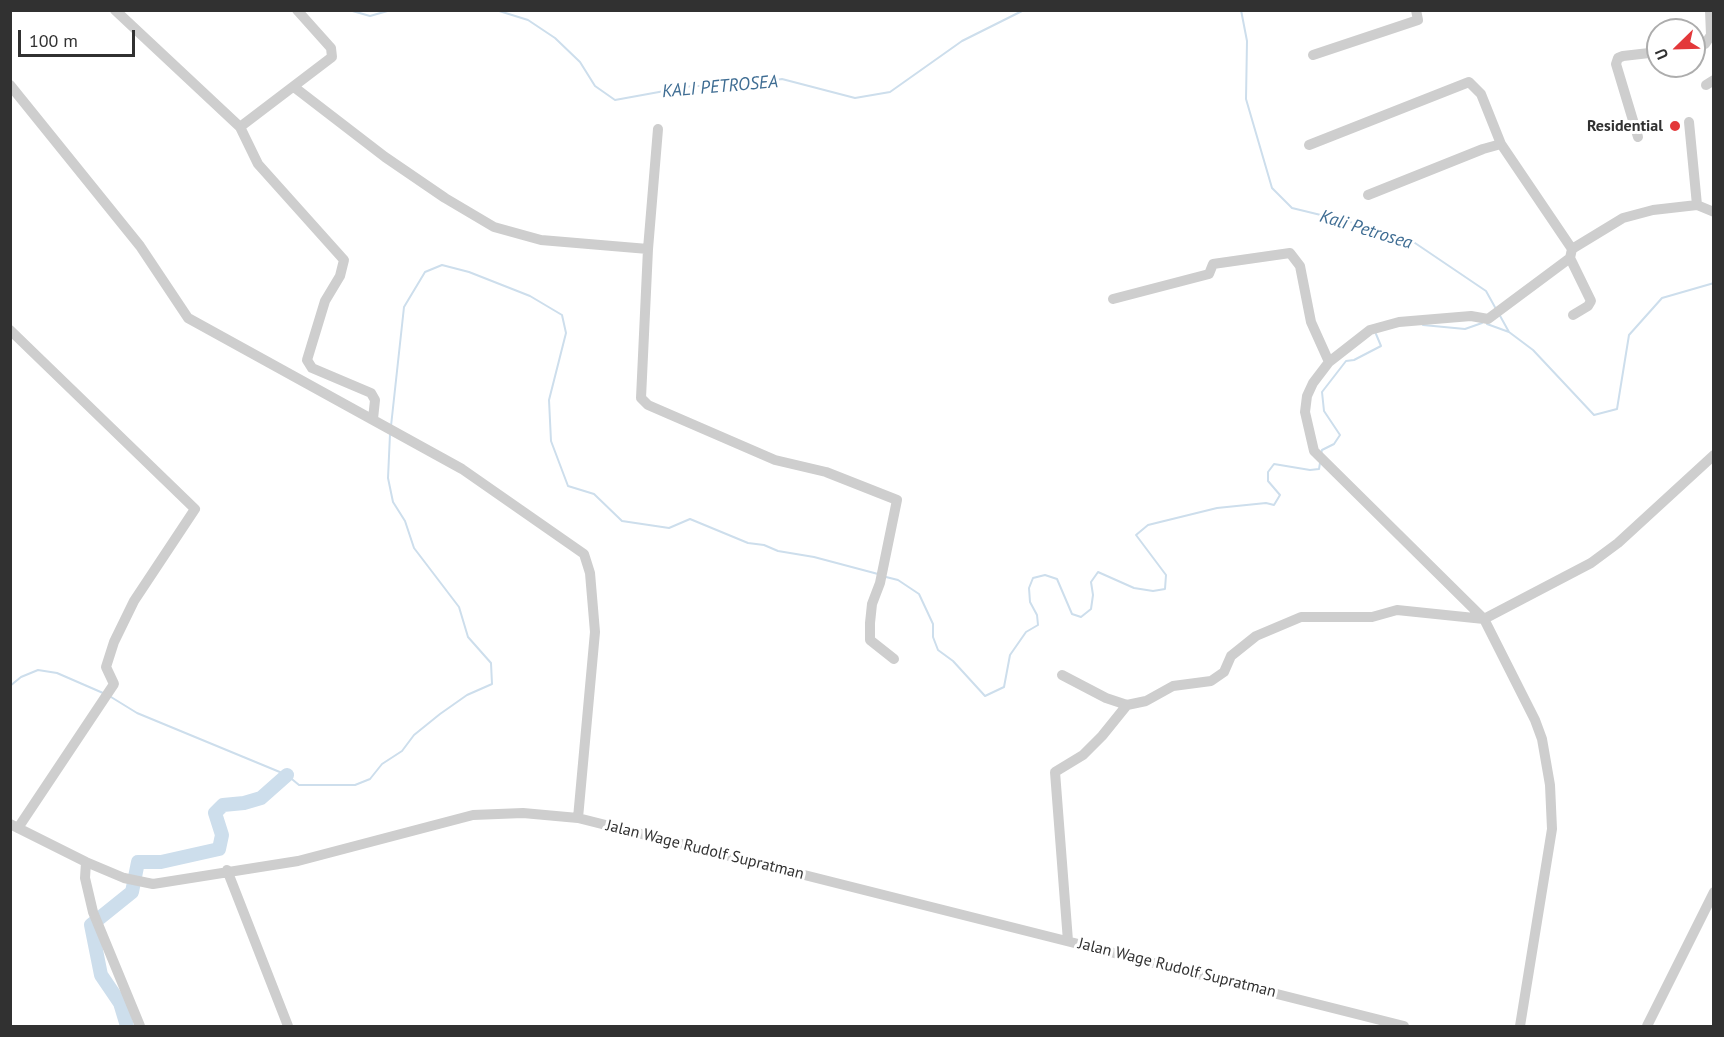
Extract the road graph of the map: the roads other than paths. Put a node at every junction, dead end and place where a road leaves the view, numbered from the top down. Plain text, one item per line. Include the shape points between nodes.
1 (115, 10) edge
2 (297, 10) edge
3 (1416, 10) edge
4 (1710, 10) edge
5 (1706, 42) edge
6 (1646, 53) edge
7 (1314, 55) dead end
8 (10, 85) edge
9 (294, 87) junction
10 (1689, 122) dead end
11 (240, 128) junction
12 (658, 129) dead end
13 (1638, 137) dead end
14 (1501, 144) junction
15 (1308, 145) dead end
16 (1368, 195) dead end
17 (1697, 205) junction
18 (1713, 212) edge
19 (648, 249) junction
20 (1571, 253) junction
21 (1113, 299) dead end
22 (1573, 315) dead end
23 (10, 330) edge
24 (1329, 362) junction
25 (376, 421) junction
26 (1713, 455) edge
27 (1484, 619) junction
28 (894, 659) dead end
29 (1062, 675) dead end
30 (1127, 705) junction
31 (578, 818) junction
32 (14, 826) edge
33 (86, 862) junction
34 (227, 870) junction
35 (1713, 892) edge
36 (1068, 940) junction
37 (140, 1026) edge
38 (288, 1026) edge
39 (1404, 1026) edge
40 (1520, 1026) edge
41 (1647, 1026) edge

1 - 11 street
2 - 9 street via 333,53 327,63
3 - 7 street via 1418,20
4 - 5 street via 1711,35
6 - 13 street via 1623,56 1616,64
8 - 25 street via 140,246 188,318
9 - 11 street
9 - 19 street via 385,157 494,227 541,240
10 - 17 street
11 - 25 street via 258,164 344,260 340,276 325,301 307,360 312,368 371,393
12 - 19 street
14 - 15 street via 1481,94 1469,82
14 - 16 street
14 - 20 street
17 - 18 street
17 - 20 street via 1623,218
19 - 28 street via 640,394 644,402 775,460 826,472 897,500 872,604 870,640
20 - 22 street via 1591,301
20 - 24 street via 1494,315 1385,324 1370,330
21 - 24 street via 1209,274 1213,264 1290,253 1300,266 1311,322
23 - 32 street via 195,509 134,601 114,642 106,666 114,684
24 - 27 street via 1312,383 1305,412 1320,458
25 - 31 street via 462,469 584,554 590,573 595,632
26 - 27 street via 1591,563
27 - 30 street via 1397,610 1372,617 1301,617 1256,636 1231,656 1224,672 1211,681 1173,686 1146,701
27 - 40 street via 1535,720 1551,785 1552,830
29 - 30 street
30 - 36 street via 1083,755 1055,772
31 - 34 street, Jalan Wage Rudolf Supratman via 523,813 472,815 308,859
31 - 36 street, Jalan Wage Rudolf Supratman
32 - 33 street, Jalan Wage Rudolf Supratman
33 - 34 street, Jalan Wage Rudolf Supratman via 146,883 167,883
33 - 37 street via 85,878 93,912
34 - 38 street
35 - 41 street
36 - 39 street, Jalan Wage Rudolf Supratman

